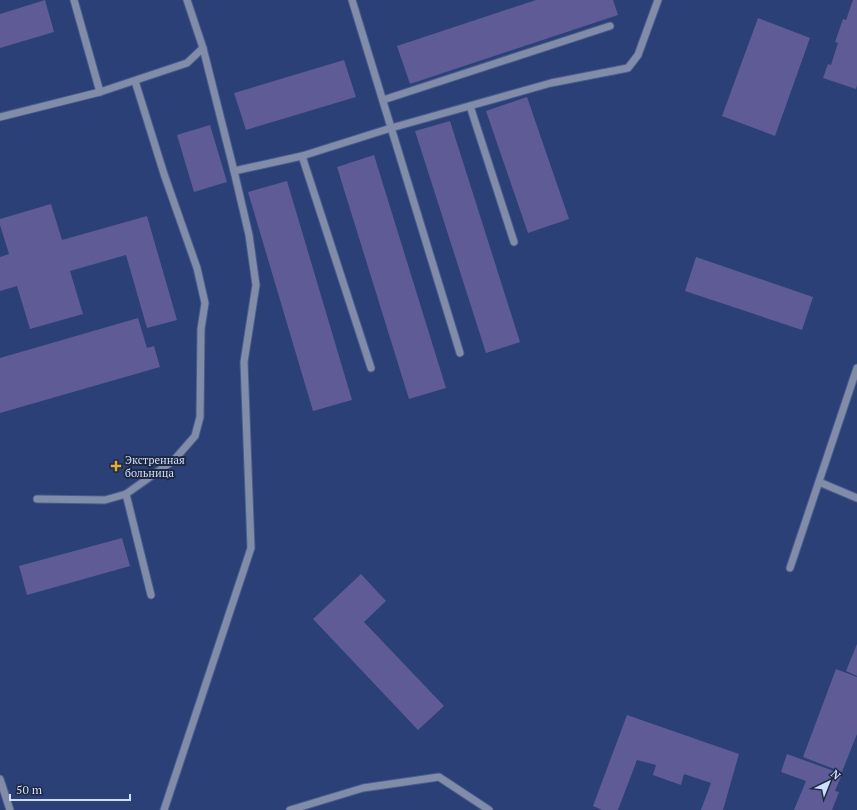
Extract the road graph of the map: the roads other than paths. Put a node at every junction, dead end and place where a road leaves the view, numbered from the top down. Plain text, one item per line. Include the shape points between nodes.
1 (74, 0) edge
2 (187, 0) edge
3 (352, 0) edge
4 (658, 0) edge
5 (610, 26) dead end
6 (203, 48) junction
7 (135, 81) junction
8 (100, 92) junction
9 (383, 100) junction
10 (470, 106) junction
11 (0, 117) edge
12 (391, 128) junction
13 (302, 156) junction
14 (234, 171) junction
15 (514, 242) dead end
16 (460, 353) dead end
17 (371, 368) dead end
18 (857, 368) edge
19 (819, 482) junction
20 (126, 494) junction
21 (857, 498) edge
22 (38, 499) dead end
23 (790, 568) dead end
24 (151, 595) dead end
25 (0, 780) edge
26 (10, 810) edge
27 (164, 810) edge
28 (290, 810) edge
29 (489, 810) edge

1 - 8 street
2 - 6 street
3 - 9 street
4 - 10 street via 638,55 628,68 551,83
5 - 9 street
6 - 7 street via 187,63
6 - 14 street
7 - 8 street
7 - 20 street via 197,268 205,303 201,329 200,417 195,436 174,460
8 - 11 street
9 - 12 street
10 - 12 street
10 - 15 street
12 - 13 street
12 - 16 street
13 - 14 street
13 - 17 street
14 - 27 street via 256,285 244,362 251,548
18 - 19 street
19 - 21 street
19 - 23 street
20 - 22 street via 105,500
20 - 24 street
25 - 26 street
28 - 29 street via 363,788 439,777

